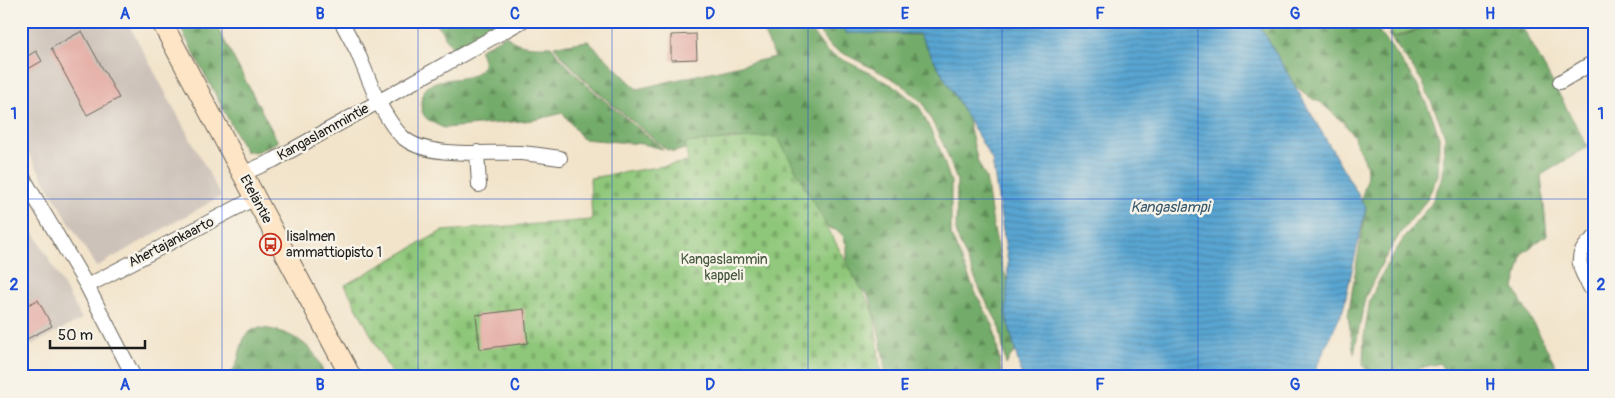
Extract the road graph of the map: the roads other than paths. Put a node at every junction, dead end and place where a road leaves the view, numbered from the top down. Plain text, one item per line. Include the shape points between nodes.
1 (161, 21) edge
2 (341, 21) edge
3 (522, 21) edge
4 (1594, 62) edge
5 (1560, 82) dead end
6 (378, 102) junction
7 (476, 152) junction
8 (560, 158) dead end
9 (21, 174) edge
10 (242, 174) junction
11 (479, 185) dead end
12 (255, 198) junction
13 (1594, 238) edge
14 (86, 286) junction
15 (1594, 294) edge
16 (134, 377) edge
17 (352, 377) edge

1 - 10 street, Eteläntie
2 - 6 street, Kangaslammintie
3 - 6 street
4 - 5 street
6 - 7 street via 404,139 443,152
6 - 10 street, Kangaslammintie via 274,160
7 - 8 street
7 - 11 street
9 - 14 street
10 - 12 street, Eteläntie
12 - 14 street, Ahertajankaarto
12 - 17 street, Eteläntie
13 - 15 street via 1580,252 1579,261
14 - 16 street

